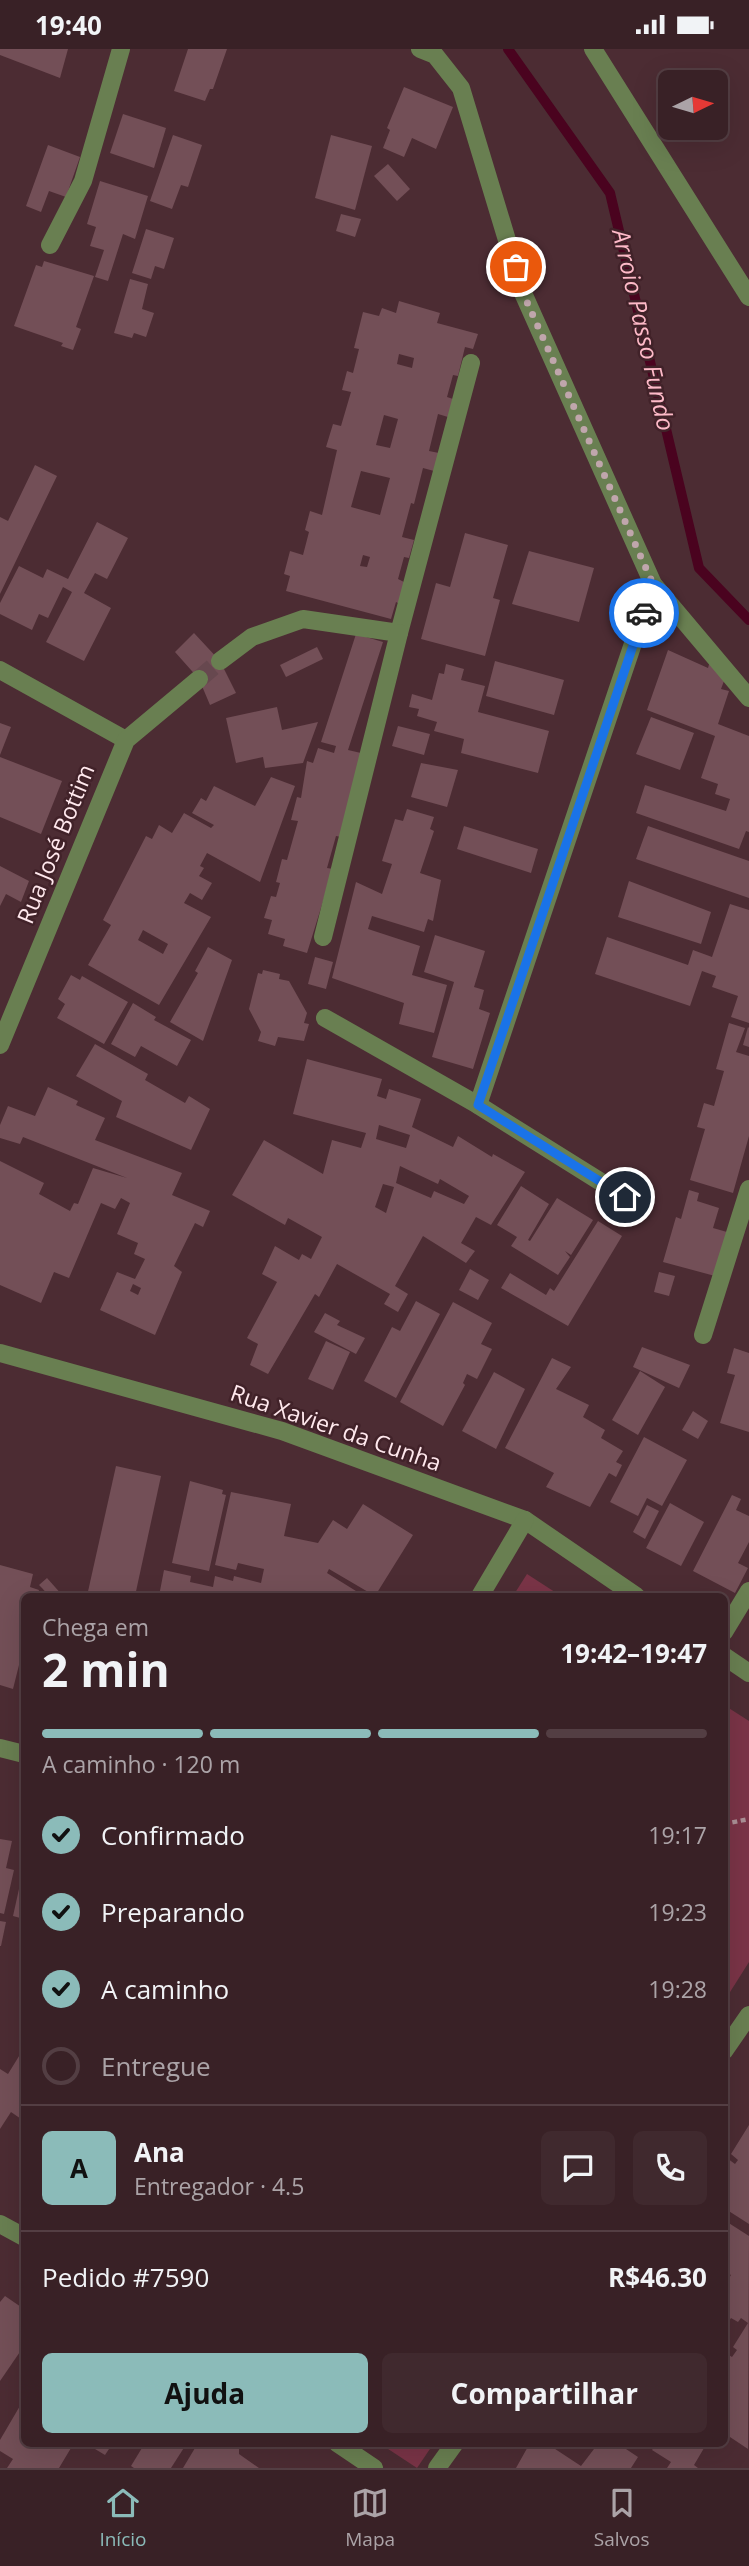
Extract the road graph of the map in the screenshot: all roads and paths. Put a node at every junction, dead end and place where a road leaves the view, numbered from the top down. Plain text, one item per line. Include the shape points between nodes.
1 (121, 49) edge
2 (420, 49) edge
3 (593, 49) edge
4 (50, 246) dead end
5 (749, 297) edge
6 (471, 363) dead end
7 (653, 584) junction
8 (399, 633) junction
9 (220, 661) tunnel mouth
10 (0, 670) edge
11 (199, 679) tunnel mouth
12 (749, 698) edge
13 (125, 740) junction
14 (323, 937) dead end
15 (325, 1017) dead end
16 (0, 1045) edge
17 (478, 1105) junction
18 (749, 1189) edge
19 (625, 1197) dead end
20 (703, 1335) dead end
21 (0, 1353) edge
22 (525, 1520) junction
23 (749, 1591) edge
24 (482, 1593) edge
25 (632, 1593) edge
26 (728, 1625) edge
27 (728, 1659) edge
28 (749, 1673) edge
29 (0, 1748) edge
30 (21, 1753) edge
31 (749, 1819) edge
32 (728, 1823) edge
33 (749, 2015) edge
34 (728, 2045) edge
35 (0, 2224) edge
36 (21, 2235) edge
37 (343, 2447) edge
38 (452, 2447) edge
39 (374, 2468) edge
40 (438, 2468) edge

1 - 4 street via 83,181
2 - 7 street via 435,55 461,88 523,293
3 - 5 street
6 - 8 street
7 - 12 street
7 - 17 street
8 - 9 street via 303,619 252,637
8 - 14 street
10 - 13 street
11 - 13 street
13 - 16 street, Rua José Bottim
15 - 17 street
17 - 19 street
18 - 20 street
21 - 22 street, Rua Xavier da Cunha via 282,1431
22 - 24 street
22 - 25 street, Rua Xavier da Cunha
23 - 26 street
27 - 28 street
29 - 30 street
31 - 32 path
33 - 34 street
35 - 36 street
37 - 39 street
38 - 40 street

